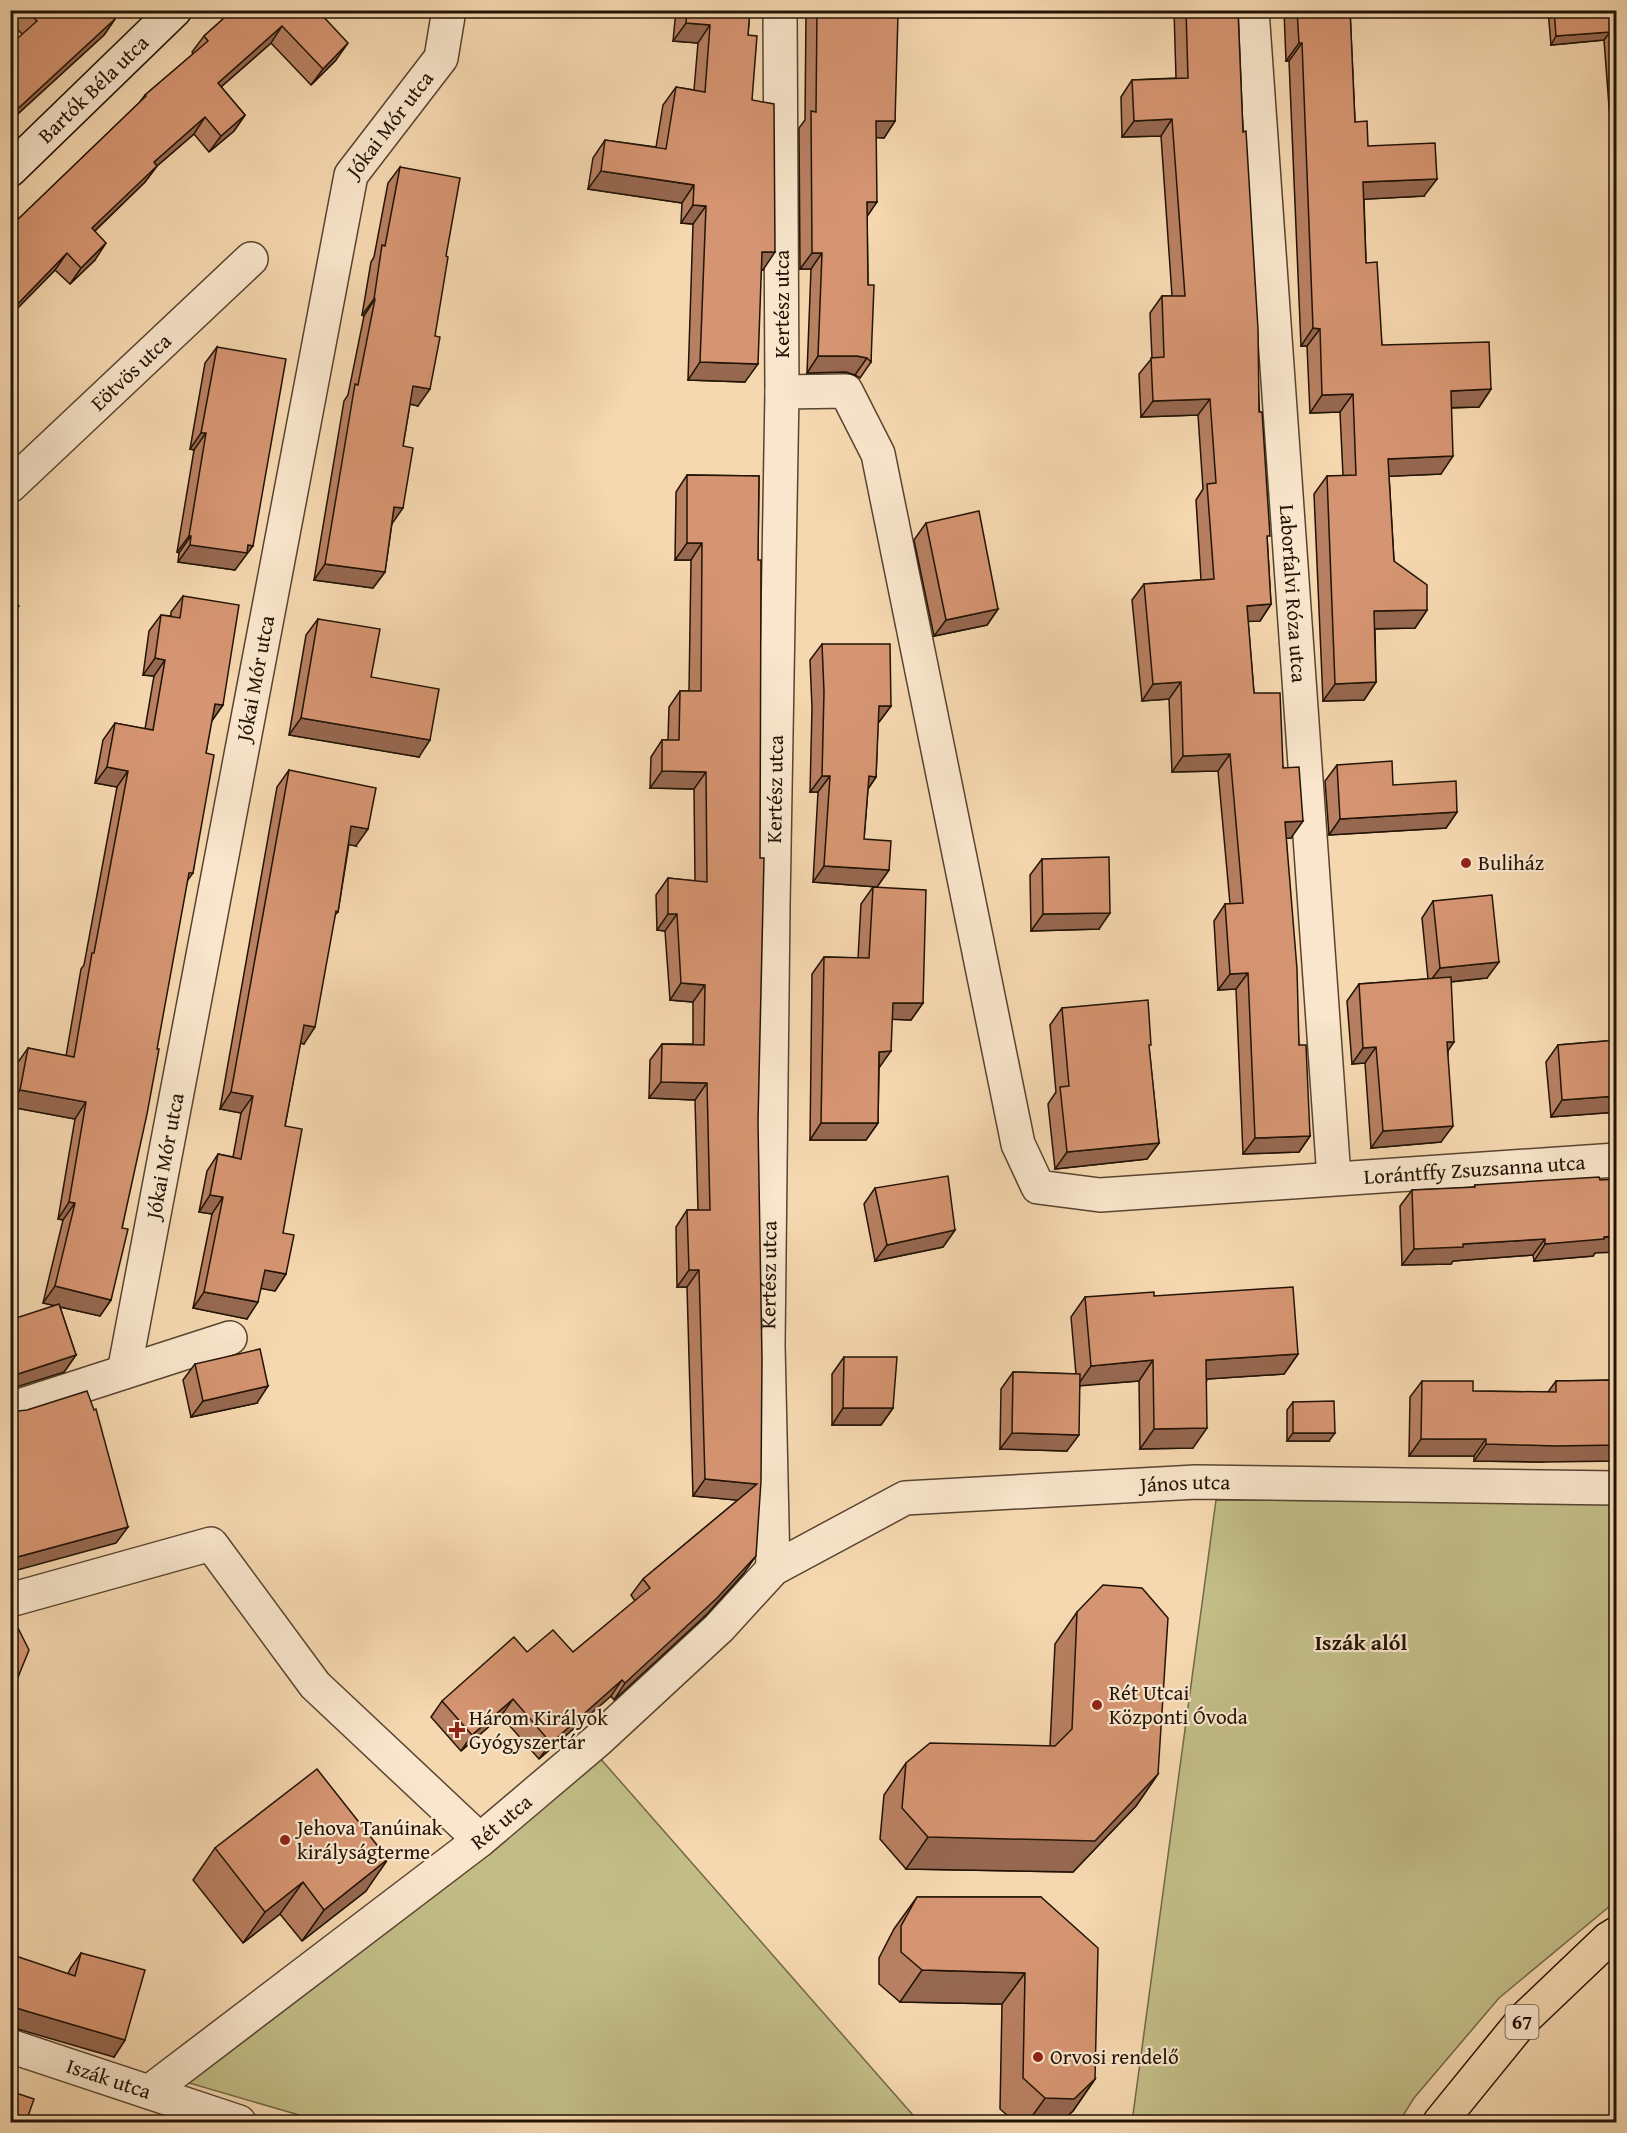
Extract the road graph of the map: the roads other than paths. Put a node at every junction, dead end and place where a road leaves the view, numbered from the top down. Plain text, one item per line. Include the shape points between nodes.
1 (176, 10) edge
2 (449, 10) edge
3 (780, 10) edge
4 (1252, 10) edge
5 (10, 170) edge
6 (251, 259) dead end
7 (782, 392) junction
8 (10, 486) edge
9 (1617, 1160) edge
10 (1334, 1178) junction
11 (230, 1338) dead end
12 (124, 1372) junction
13 (10, 1409) edge
14 (1617, 1488) edge
15 (773, 1569) junction
16 (10, 1600) edge
17 (480, 1840) junction
18 (1617, 1934) edge
19 (10, 2046) edge
20 (149, 2092) junction
21 (239, 2122) edge
22 (1440, 2122) edge

1 - 5 street, Bartók Béla utca
2 - 12 street, Jókai Mór utca via 441,58 351,176
3 - 7 street, Kertész utca
4 - 10 street, Laborfalvi Róza utca
6 - 8 street, Eötvös utca
7 - 10 street, Lorántffy Zsuzsanna utca via 846,391 878,454 1018,1144 1038,1187 1100,1195
7 - 15 street, Kertész utca via 768,1345
9 - 10 street, Lorántffy Zsuzsanna utca
11 - 12 street
12 - 13 street
14 - 15 street, János utca via 1196,1482 905,1498
15 - 17 street, Rét utca via 719,1628 598,1740
16 - 17 street via 212,1544 315,1685
17 - 20 street, Rét utca
18 - 22 main road, 67 via 1523,2020
19 - 20 street, Iszák utca
20 - 21 street, Iszák utca

